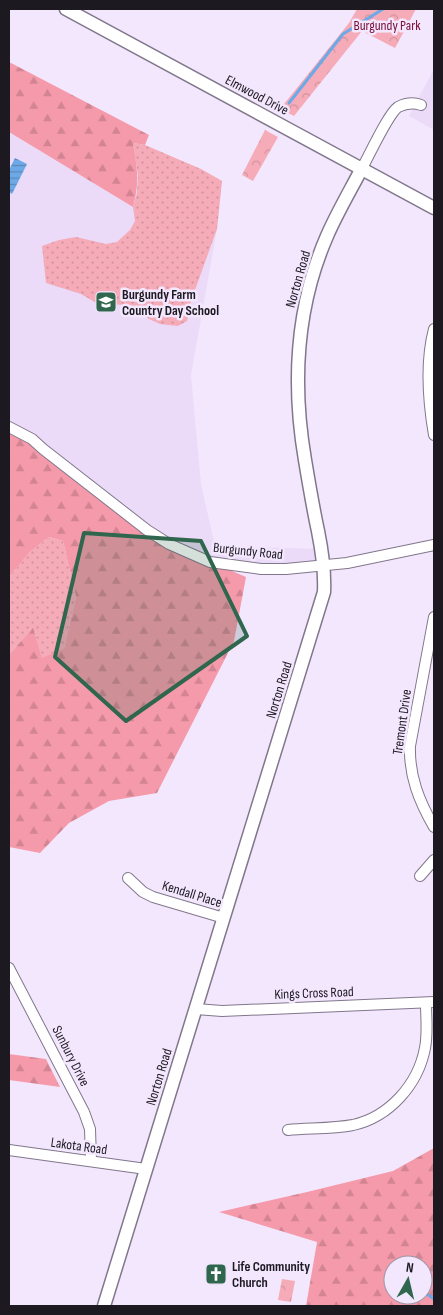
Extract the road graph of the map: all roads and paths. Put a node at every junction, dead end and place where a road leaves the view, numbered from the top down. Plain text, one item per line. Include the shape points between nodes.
1 (66, 9) edge
2 (421, 105) dead end
3 (362, 168) junction
4 (434, 208) edge
5 (434, 329) edge
6 (9, 426) edge
7 (434, 435) edge
8 (434, 545) edge
9 (323, 566) junction
10 (434, 617) edge
11 (434, 827) edge
12 (434, 860) edge
13 (420, 876) dead end
14 (128, 878) dead end
15 (224, 918) junction
16 (9, 968) edge
17 (430, 1002) edge
18 (196, 1009) junction
19 (288, 1130) dead end
20 (9, 1150) edge
21 (91, 1161) junction
22 (146, 1169) junction
23 (104, 1306) edge

1 - 3 street, Elmwood Drive
2 - 3 street, Norton Road via 406,104 395,110
3 - 4 street, Elmwood Drive
3 - 9 street, Norton Road via 318,258 306,300 299,343 300,428
5 - 7 street via 428,386
6 - 9 street, Burgundy Road via 32,438 147,530 200,558 219,564 261,569
8 - 9 street, Burgundy Road
9 - 15 street, Norton Road via 325,584 322,601
10 - 11 street, Tremont Drive via 409,755 416,792
12 - 13 street
14 - 15 street, Kendall Place via 153,897
15 - 18 street, Norton Road
16 - 21 street, Sunbury Drive via 84,1112 90,1129
17 - 18 street, Kings Cross Road via 222,1011
17 - 19 street via 422,1061 410,1085 394,1103 375,1116 354,1124
18 - 22 street, Norton Road
20 - 21 street, Lakota Road
21 - 22 street, Lakota Road
22 - 23 street, Norton Road

